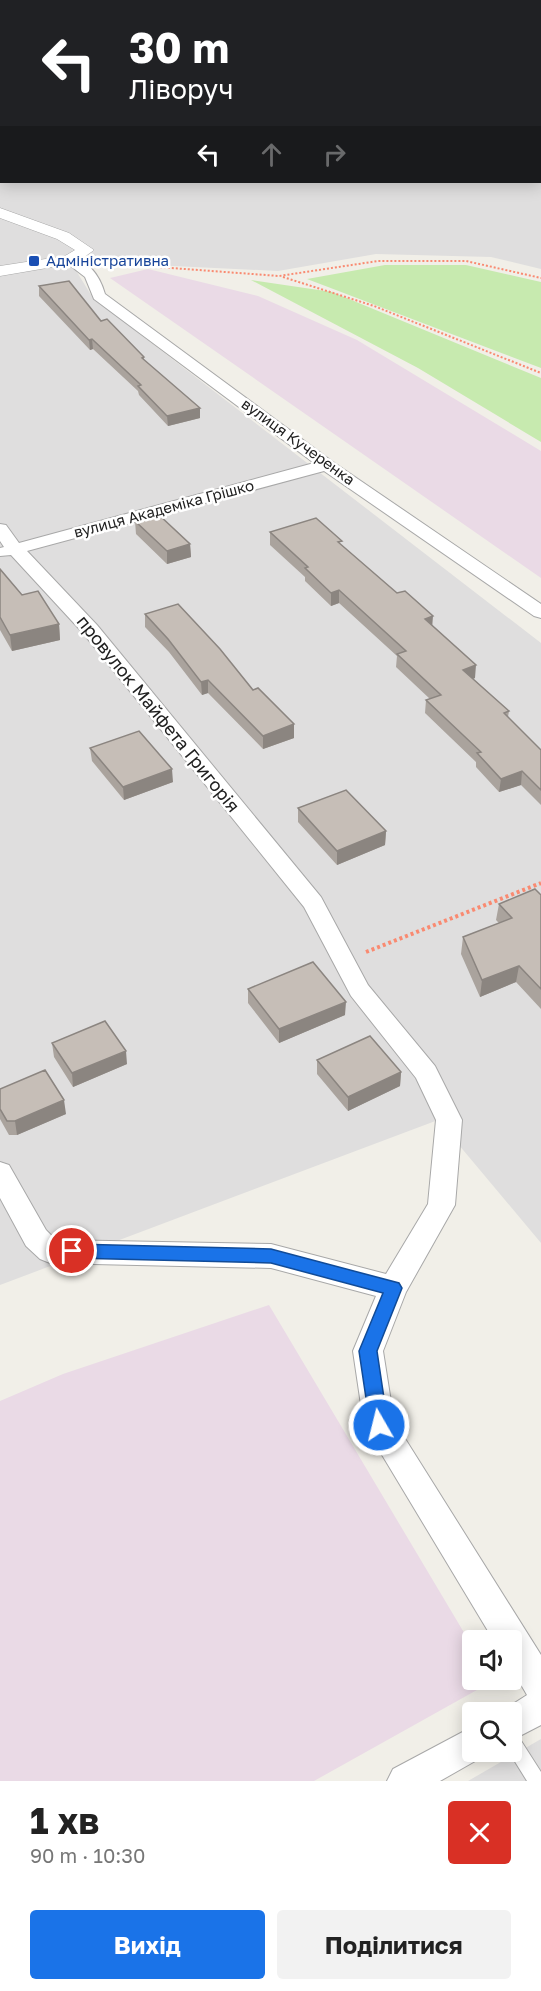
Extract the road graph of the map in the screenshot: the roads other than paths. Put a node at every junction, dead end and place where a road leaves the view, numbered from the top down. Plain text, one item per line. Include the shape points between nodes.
1 (0, 213) edge
2 (70, 260) junction
3 (0, 271) edge
4 (327, 465) junction
5 (0, 529) edge
6 (8, 551) edge
7 (541, 612) edge
8 (0, 1173) edge
9 (393, 1288) junction
10 (541, 1686) edge
11 (541, 1706) edge
12 (522, 1717) edge
13 (462, 1750) edge
14 (522, 1758) edge
15 (405, 1781) edge
16 (537, 1781) edge

1 - 2 street via 63,236 86,250
2 - 3 street
2 - 4 street, вулиця Кучеренка via 94,278 99,296
4 - 6 street, вулиця Академіка Грішко
4 - 7 street, вулиця Кучеренка
5 - 6 street, провулок Майфета Григорія
6 - 9 street, провулок Майфета Григорія via 90,629 313,903 358,990 426,1073 448,1120 441,1205
8 - 9 street via 36,1238 50,1251 271,1256
9 - 10 street, провулок Майфета Григорія via 368,1351 379,1425
11 - 12 street
13 - 15 street
14 - 16 lane

